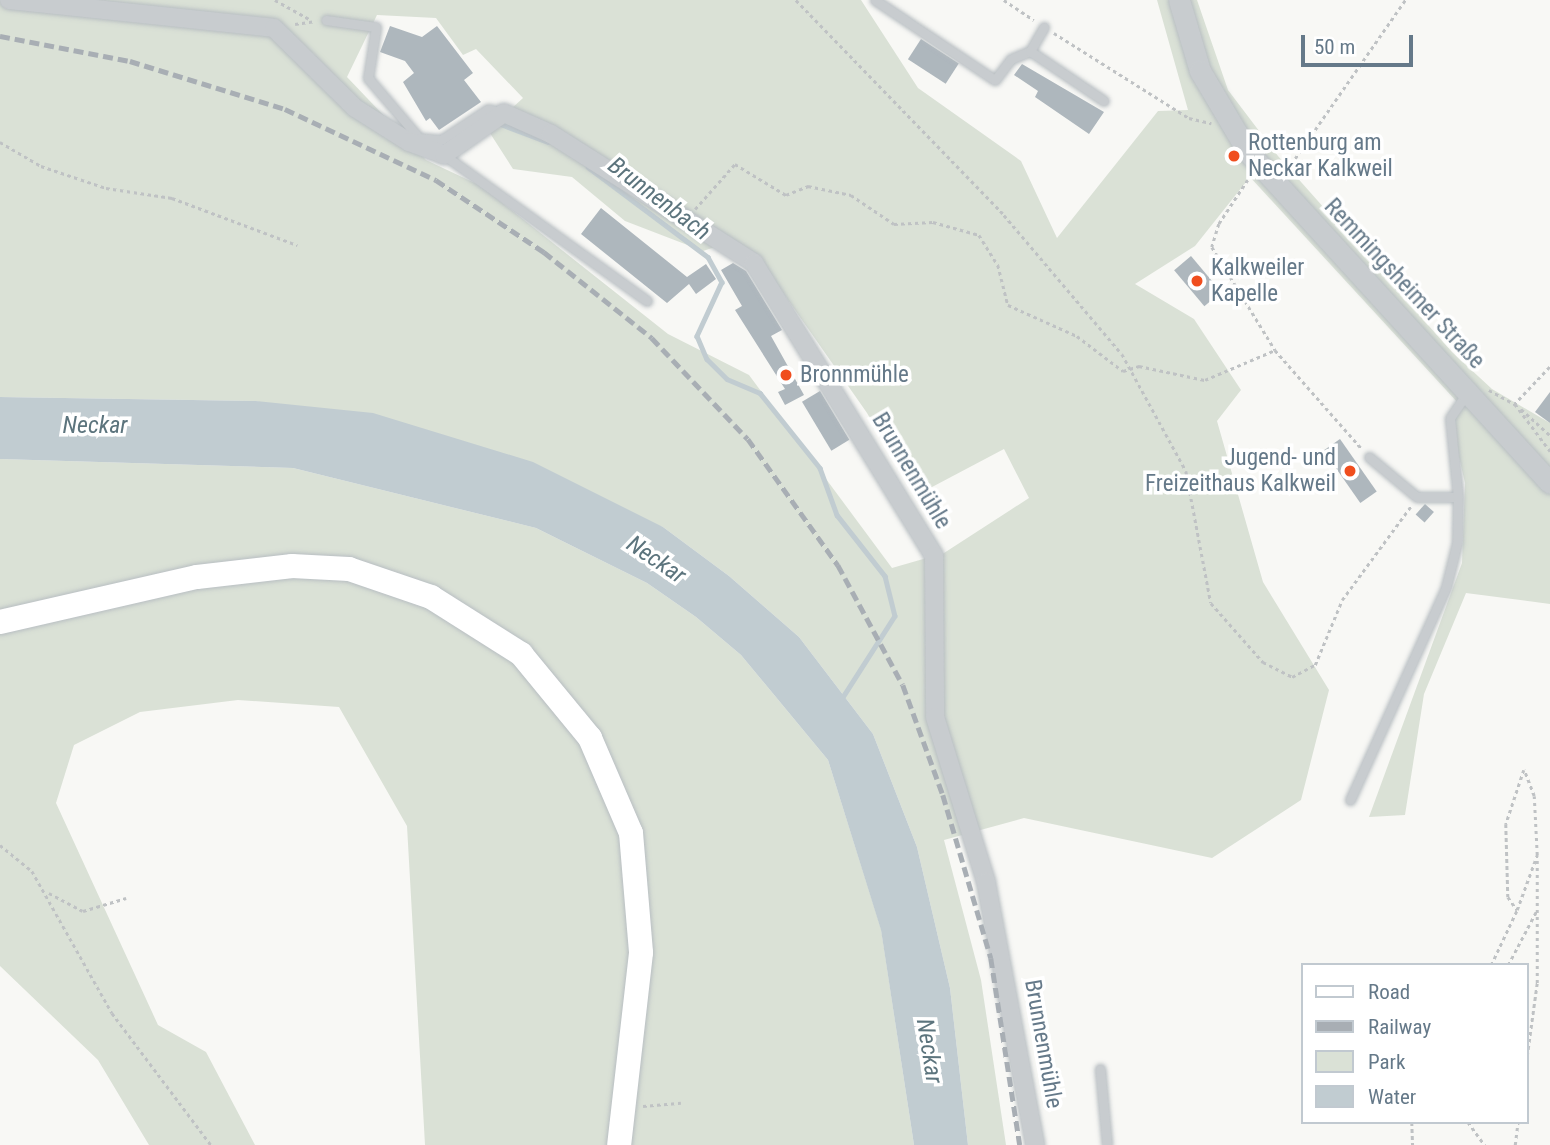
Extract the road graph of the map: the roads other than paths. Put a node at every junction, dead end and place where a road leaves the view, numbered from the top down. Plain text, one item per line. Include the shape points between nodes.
1 (9, 0) edge
2 (875, 0) edge
3 (1179, 0) edge
4 (326, 20) road end
5 (1044, 27) road end
6 (1030, 51) junction
7 (1104, 101) dead end
8 (504, 113) junction
9 (444, 155) junction
10 (647, 301) dead end
11 (1468, 392) junction
12 (1369, 457) road end
13 (1550, 483) edge
14 (1458, 497) junction
15 (0, 622) edge
16 (1350, 800) dead end
17 (1100, 1069) dead end
18 (619, 1145) edge
19 (1035, 1145) edge
20 (1107, 1145) edge

1 - 9 street via 274,28 355,108 409,142
2 - 6 lane via 995,80 1012,59
3 - 11 street, Remmingsheimer Straße via 1200,71 1260,168
4 - 8 lane via 376,27 368,78 419,138 441,140 488,108
5 - 6 lane
6 - 7 lane
8 - 9 street
8 - 19 street, Brunnenmühle via 551,134 754,263 934,556 935,717 986,883
9 - 10 lane
11 - 13 street, Remmingsheimer Straße
11 - 14 lane via 1450,418
12 - 14 lane via 1417,497
14 - 16 lane via 1457,542 1446,587
15 - 18 main road via 232,572 349,569 431,597 520,654 590,738 631,833 642,909
17 - 20 lane

